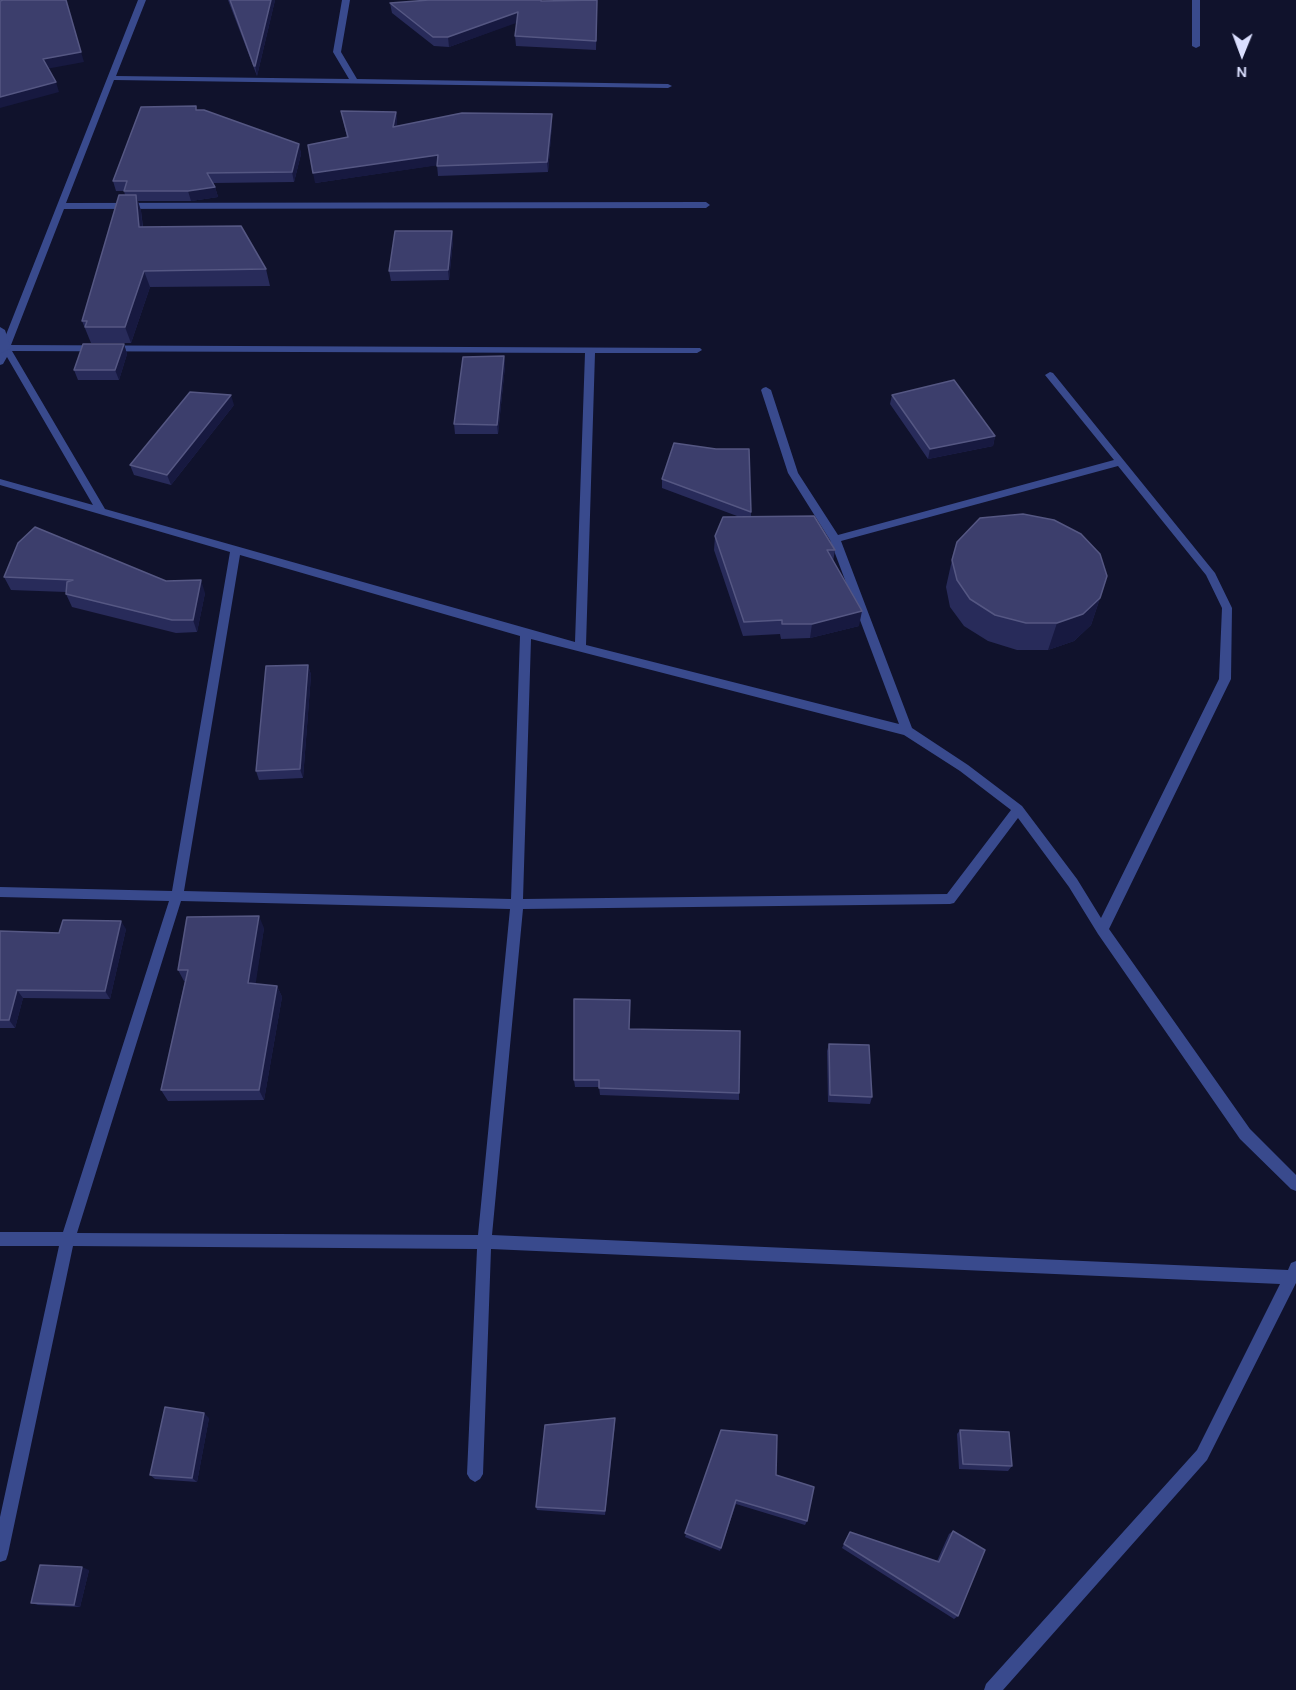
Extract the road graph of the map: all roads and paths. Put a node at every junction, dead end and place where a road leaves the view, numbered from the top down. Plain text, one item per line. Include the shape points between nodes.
1 (142, 0) edge
2 (346, 0) edge
3 (1196, 0) edge
4 (1197, 46) dead end
5 (111, 78) junction
6 (355, 82) junction
7 (668, 86) dead end
8 (706, 205) dead end
9 (60, 206) junction
10 (0, 330) edge
11 (3, 349) edge
12 (590, 350) junction
13 (697, 350) dead end
14 (0, 362) edge
15 (1050, 375) dead end
16 (766, 390) dead end
17 (1120, 462) junction
18 (0, 482) edge
19 (101, 511) junction
20 (835, 539) junction
21 (236, 550) junction
22 (526, 634) junction
23 (580, 648) junction
24 (907, 731) junction
25 (1018, 809) junction
26 (0, 892) edge
27 (177, 895) junction
28 (517, 904) junction
29 (1102, 930) junction
30 (1296, 1184) edge
31 (0, 1239) edge
32 (66, 1241) junction
33 (484, 1242) junction
34 (1294, 1273) edge
35 (475, 1474) dead end
36 (0, 1554) edge
37 (992, 1690) edge

1 - 5 street
2 - 6 street via 338,52
3 - 4 street
5 - 6 street
5 - 9 street
6 - 7 street
8 - 9 street
9 - 11 street
10 - 11 street
11 - 12 street
11 - 14 street
11 - 19 street
12 - 13 street
12 - 23 street
15 - 17 street
16 - 20 street via 793,473
17 - 20 street
17 - 29 street via 1210,573 1227,608 1225,679
18 - 19 street
19 - 21 street
20 - 24 street
21 - 22 street
21 - 27 street
22 - 23 street
22 - 28 street
23 - 24 street
24 - 25 street
25 - 28 street via 950,899
25 - 29 street
26 - 27 street
27 - 28 street
27 - 32 street
28 - 33 street
29 - 30 street via 1245,1134
31 - 32 street
32 - 33 street
32 - 36 street
33 - 34 street
33 - 35 street
34 - 37 street via 1202,1455

